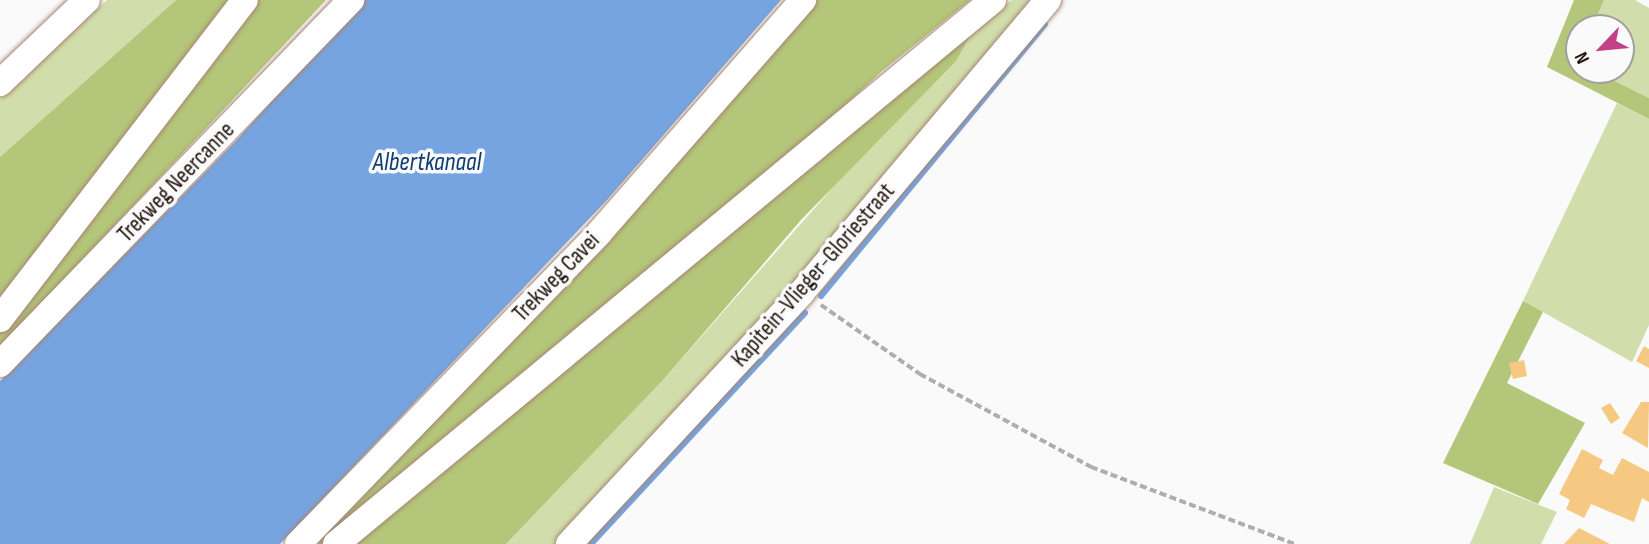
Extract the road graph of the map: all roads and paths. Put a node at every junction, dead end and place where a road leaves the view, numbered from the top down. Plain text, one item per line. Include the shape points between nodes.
1 (87, 0) edge
2 (246, 0) edge
3 (351, 0) edge
4 (803, 0) edge
5 (993, 0) edge
6 (1048, 0) edge
7 (0, 83) edge
8 (802, 292) junction
9 (0, 319) edge
10 (0, 364) edge
11 (298, 544) edge
12 (336, 544) edge
13 (569, 544) edge
14 (1295, 544) edge

1 - 7 street
2 - 9 street
3 - 10 street, Trekweg Neercanne
4 - 11 street, Trekweg Cavei via 599,233
5 - 12 street
6 - 8 street, Kapitein-Vlieger-Gloriestraat
8 - 13 street, Kapitein-Vlieger-Gloriestraat
8 - 14 path via 920,374 1091,467

